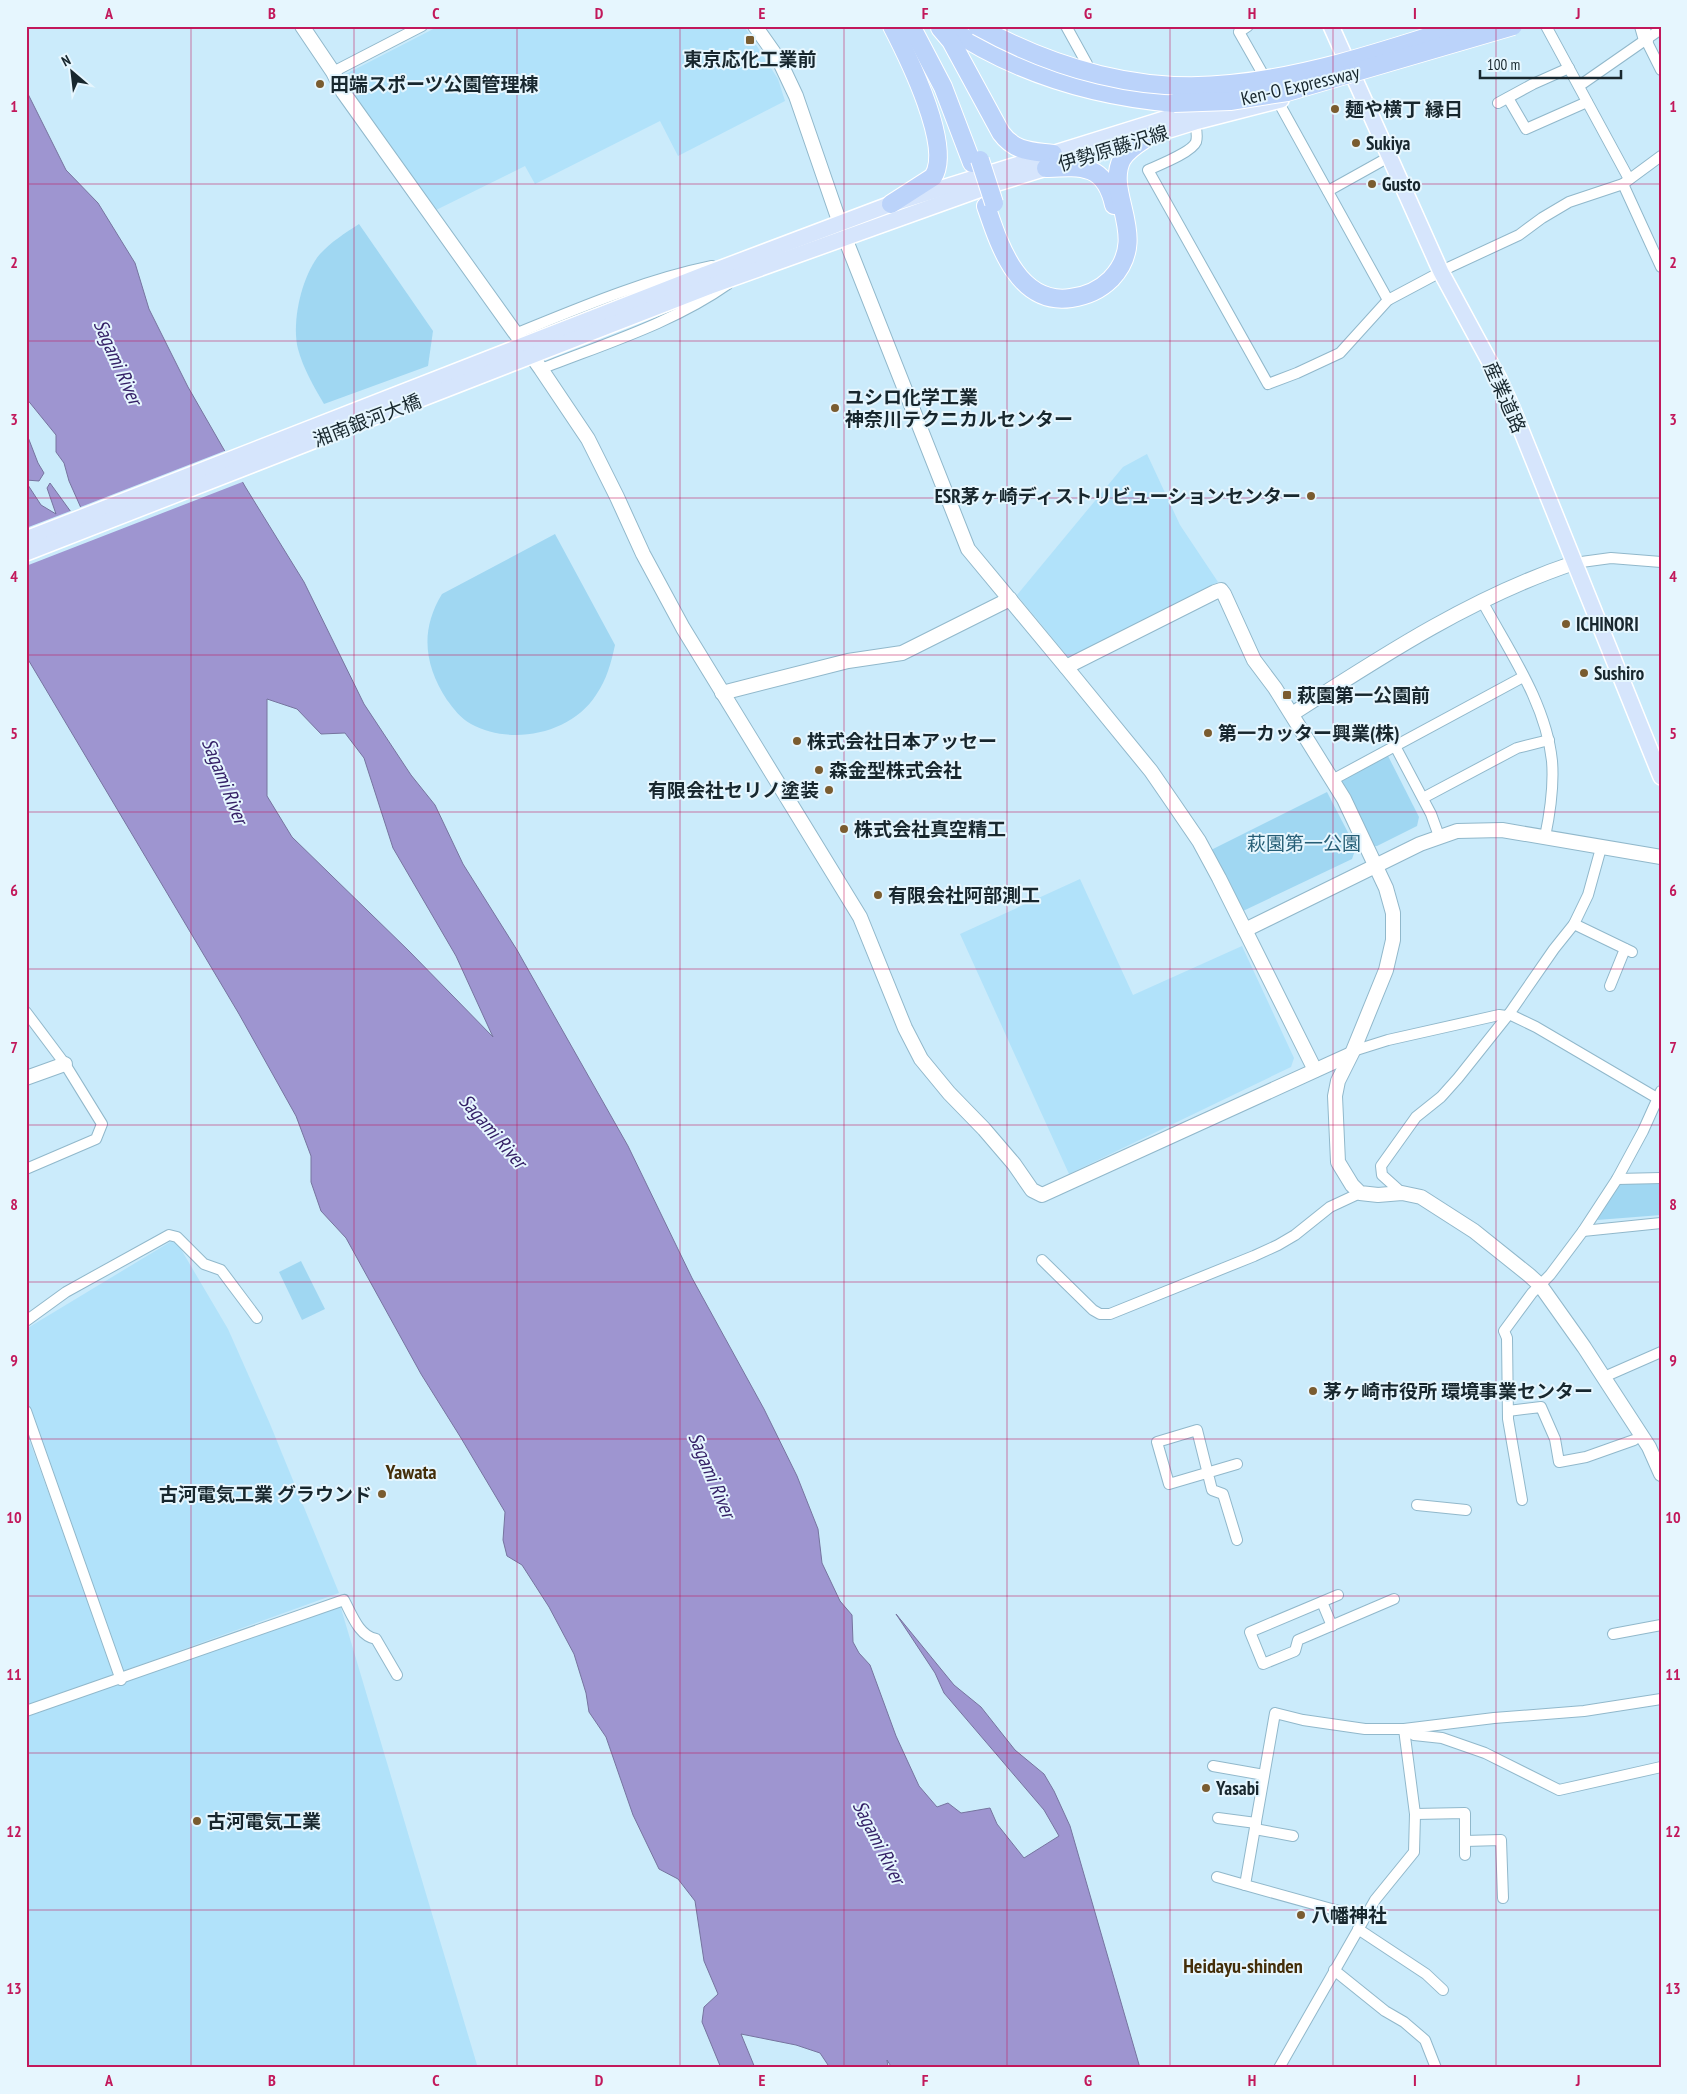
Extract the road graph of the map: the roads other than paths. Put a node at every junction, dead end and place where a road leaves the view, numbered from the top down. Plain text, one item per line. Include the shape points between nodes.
1 (302, 26) edge
2 (422, 26) edge
3 (755, 26) edge
4 (892, 26) edge
5 (911, 26) edge
6 (920, 26) edge
7 (938, 26) edge
8 (946, 26) edge
9 (977, 26) edge
10 (995, 26) edge
11 (1066, 26) edge
12 (1248, 26) edge
13 (1330, 26) edge
14 (1513, 26) edge
15 (1524, 26) edge
16 (1546, 26) edge
17 (1465, 27) edge
18 (1661, 30) edge
19 (1644, 33) edge
20 (1087, 64) junction
21 (1569, 68) junction
22 (1661, 70) edge
23 (1350, 71) junction
24 (333, 72) junction
25 (1270, 86) junction
26 (1579, 86) junction
27 (1508, 98) junction
28 (1278, 101) junction
29 (1587, 102) junction
30 (1498, 103) dead end
31 (1198, 115) junction
32 (1148, 137) junction
33 (1661, 156) edge
34 (1389, 157) junction
35 (1050, 161) junction
36 (976, 162) junction
37 (1626, 181) junction
38 (1328, 191) junction
39 (892, 204) junction
40 (991, 205) junction
41 (843, 231) junction
42 (744, 266) junction
43 (1661, 267) edge
44 (1441, 272) junction
45 (705, 281) junction
46 (1388, 300) junction
47 (515, 334) junction
48 (541, 369) junction
49 (26, 539) edge
50 (26, 553) edge
51 (1661, 562) edge
52 (1574, 563) junction
53 (1010, 599) junction
54 (1482, 601) junction
55 (1066, 667) junction
56 (1523, 677) junction
57 (722, 692) junction
58 (1292, 714) junction
59 (1549, 740) junction
60 (1395, 746) junction
61 (1661, 777) edge
62 (1334, 779) junction
63 (1423, 798) junction
64 (1439, 836) junction
65 (1545, 837) junction
66 (1601, 848) junction
67 (1661, 857) edge
68 (1376, 865) junction
69 (1574, 924) junction
70 (1246, 930) junction
71 (1610, 986) dead end
72 (26, 1012) edge
73 (1507, 1015) junction
74 (1351, 1053) junction
75 (65, 1064) junction
76 (1315, 1070) junction
77 (26, 1078) edge
78 (1659, 1095) edge
79 (26, 1169) edge
80 (1661, 1178) edge
81 (1617, 1180) junction
82 (1360, 1192) junction
83 (1402, 1192) junction
84 (1661, 1224) edge
85 (1583, 1231) junction
86 (1042, 1260) dead end
87 (1540, 1285) junction
88 (257, 1318) dead end
89 (26, 1321) edge
90 (1661, 1352) edge
91 (1604, 1377) junction
92 (26, 1411) edge
93 (1508, 1411) junction
94 (1634, 1440) dead end
95 (1237, 1464) dead end
96 (1208, 1473) junction
97 (1661, 1474) edge
98 (1522, 1500) dead end
99 (1417, 1505) dead end
100 (1466, 1510) dead end
101 (1237, 1540) dead end
102 (1338, 1595) dead end
103 (1394, 1599) dead end
104 (1322, 1602) junction
105 (1661, 1625) edge
106 (1332, 1626) junction
107 (1613, 1634) dead end
108 (397, 1675) dead end
109 (121, 1680) junction
110 (1661, 1699) edge
111 (26, 1712) edge
112 (1404, 1729) junction
113 (1213, 1766) dead end
114 (1661, 1767) edge
115 (1264, 1775) junction
116 (1415, 1814) junction
117 (1218, 1818) dead end
118 (1256, 1826) junction
119 (1293, 1836) dead end
120 (1465, 1841) junction
121 (1465, 1855) dead end
122 (1217, 1877) dead end
123 (1245, 1885) junction
124 (1503, 1898) dead end
125 (1364, 1918) junction
126 (1358, 1929) junction
127 (1334, 1970) junction
128 (1443, 1990) dead end
129 (1279, 2068) edge
130 (1436, 2068) edge

1 - 24 street
2 - 24 street
3 - 41 street via 779,60 796,96
4 - 39 highway via 920,86 937,139 939,158 933,177
5 - 36 highway via 943,87
6 - 36 highway via 950,80
7 - 35 highway via 951,41 1010,144
8 - 14 highway, Ken-O Expressway, bridge via 1013,64 1067,84 1119,97 1202,103 1259,98 1305,88
9 - 17 highway, Ken-O Expressway, bridge via 1036,56 1090,73 1146,83 1202,86 1316,69
10 - 20 street via 1034,46
11 - 20 street
12 - 25 street via 1239,32
13 - 23 main road, 産業道路
15 - 23 main road, 伊勢原藤沢線
16 - 21 street
17 - 23 main road, 伊勢原藤沢線
18 - 19 street
19 - 22 street
19 - 26 street
20 - 31 street via 1175,81 1193,94
21 - 26 street
21 - 27 street
23 - 25 main road, 伊勢原藤沢線
23 - 28 main road, 伊勢原藤沢線
23 - 34 main road, 産業道路
24 - 47 street via 342,92
25 - 28 street
25 - 31 main road, 伊勢原藤沢線
26 - 29 street
27 - 29 street via 1526,129
27 - 30 street
28 - 31 main road, 伊勢原藤沢線
28 - 38 street
29 - 37 street
31 - 32 main road, 伊勢原藤沢線
31 - 35 main road, 伊勢原藤沢線
31 - 46 street via 1195,144 1148,170 1268,384 1340,353
32 - 35 main road, 伊勢原藤沢線
32 - 40 highway via 1128,151 1118,168 1127,225 1124,259 1112,278 1093,292 1067,299 1046,296 1030,288 1006,259
33 - 37 street
34 - 38 street
34 - 44 main road, 産業道路
35 - 39 main road, 伊勢原藤沢線
35 - 40 highway via 1094,171 1108,188 1116,214 1117,246 1108,267 1092,282 1077,288 1054,288 1028,273
35 - 41 main road, 伊勢原藤沢線 via 945,201
36 - 40 highway, bridge
37 - 43 street
37 - 44 street via 1569,202 1519,235
38 - 46 street
39 - 41 main road, 伊勢原藤沢線
41 - 42 main road, 伊勢原藤沢線
41 - 53 street via 968,549
42 - 45 main road, 伊勢原藤沢線
42 - 47 street via 694,270 623,291
42 - 48 street via 711,296 658,322
44 - 46 street
44 - 52 main road, 産業道路 via 1506,395
45 - 49 main road, 湘南銀河大橋, bridge
45 - 50 main road, 湘南銀河大橋, bridge
47 - 48 street
48 - 57 street via 588,439 643,554
51 - 52 street via 1611,558
52 - 54 street
52 - 61 main road, 産業道路
53 - 55 street
53 - 57 street via 902,653 848,661
54 - 56 street
54 - 58 street via 1388,652
55 - 58 street via 1221,590 1254,660
55 - 70 street via 1173,803 1199,841
56 - 59 street via 1538,704
56 - 60 street
57 - 76 street via 860,917 921,1059 1037,1194 1042,1195
58 - 62 street
59 - 63 street via 1517,748
59 - 65 street via 1552,784
60 - 62 street
60 - 63 street
62 - 68 street
63 - 64 street
64 - 65 street via 1458,831 1502,830
64 - 68 street
65 - 66 street
66 - 67 street
66 - 69 street via 1588,895
68 - 70 street
68 - 74 street via 1393,913 1393,940 1386,970
69 - 71 street via 1629,951
69 - 73 street
70 - 76 street
72 - 75 street
73 - 74 street via 1397,1038
73 - 78 street via 1536,1027
73 - 83 street via 1441,1097 1416,1117 1381,1166 1382,1175
74 - 76 street
74 - 82 street via 1335,1096 1337,1154 1341,1169
75 - 77 street
75 - 79 street via 102,1124 96,1139
78 - 81 street
80 - 81 street
81 - 85 street
82 - 83 street via 1378,1195
82 - 86 street via 1330,1207 1278,1245 1110,1314 1093,1310
83 - 87 street via 1421,1197 1446,1212
84 - 85 street
85 - 87 street
87 - 91 street
87 - 93 street via 1504,1331 1507,1338
88 - 89 street via 221,1270 204,1264 178,1237 169,1235 66,1292
90 - 91 street
91 - 97 street via 1649,1447
92 - 109 street
93 - 94 street via 1541,1407 1555,1439 1559,1462 1586,1457
93 - 98 street
95 - 96 street
96 - 96 street via 1197,1430 1157,1442 1169,1484
96 - 101 street via 1212,1490 1223,1494
99 - 100 street
102 - 104 street
103 - 106 street
104 - 106 street
104 - 106 street via 1250,1632 1263,1664 1295,1651 1298,1640
105 - 107 street
108 - 109 street via 376,1639 363,1634 344,1600
109 - 111 street
110 - 112 street via 1584,1711
112 - 114 street via 1414,1735 1442,1738 1477,1750 1559,1790
112 - 115 street via 1365,1729 1275,1713
112 - 116 street
113 - 115 street
115 - 118 street
116 - 120 street via 1465,1813
116 - 125 street via 1412,1857
117 - 118 street
118 - 119 street
118 - 123 street
120 - 121 street
120 - 124 street via 1500,1840
122 - 123 street
123 - 125 street
125 - 126 street
126 - 127 street
126 - 128 street via 1426,1974
127 - 129 street
127 - 130 street via 1425,2040

